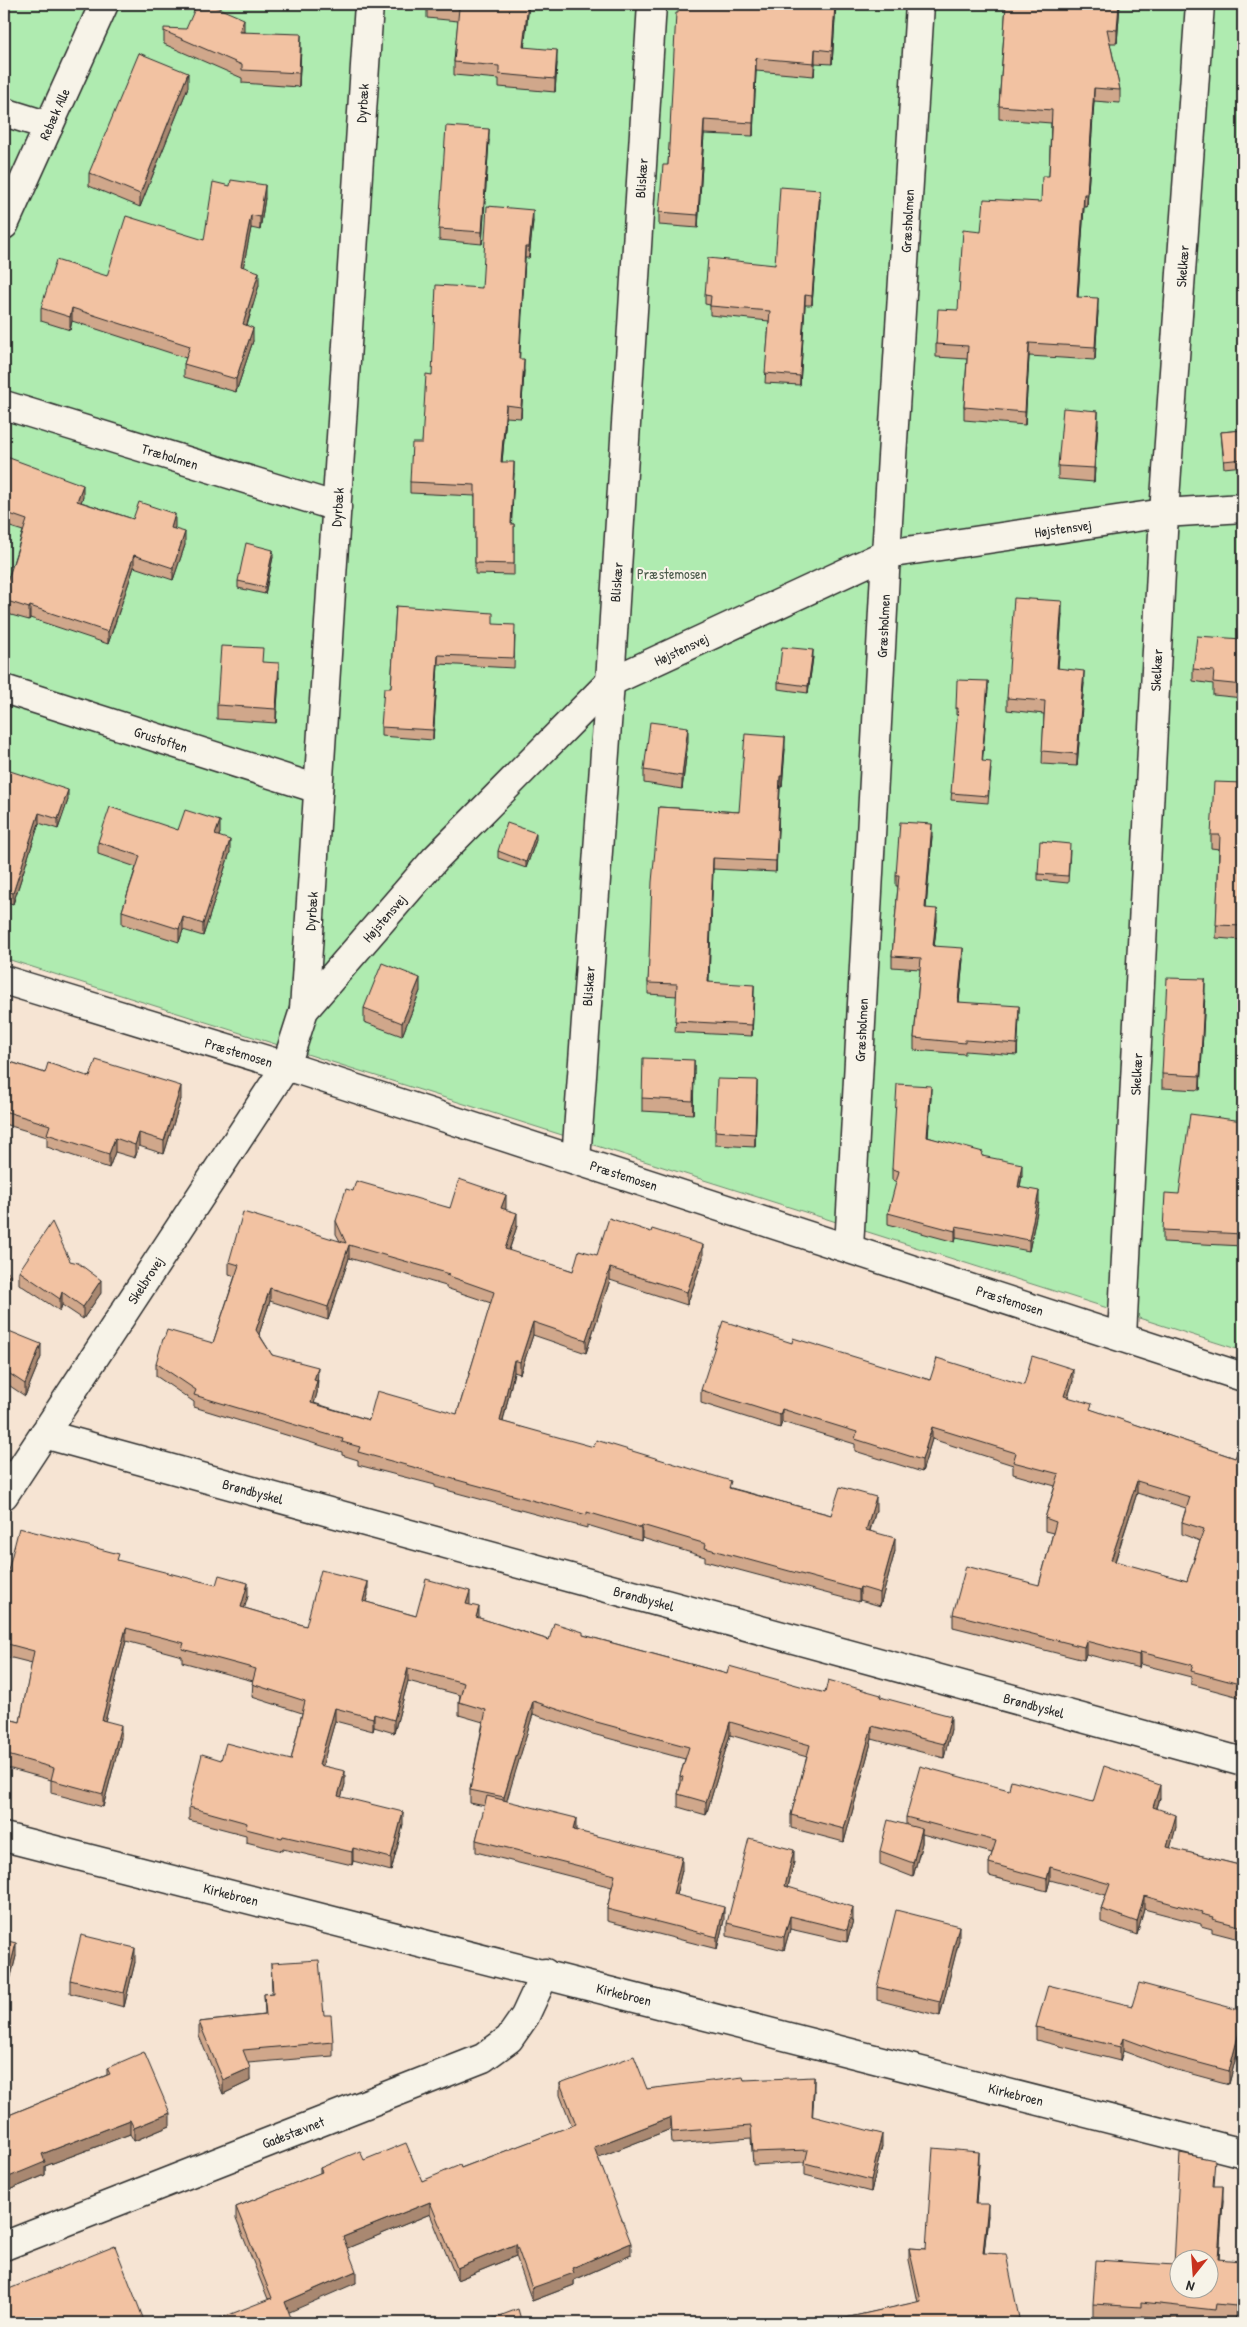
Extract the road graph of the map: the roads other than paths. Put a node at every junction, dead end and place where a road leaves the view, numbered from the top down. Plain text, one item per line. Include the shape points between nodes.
1 (104, 4) edge
2 (369, 4) edge
3 (652, 4) edge
4 (920, 4) edge
5 (1200, 4) edge
6 (4, 112) edge
7 (49, 126) junction
8 (4, 225) edge
9 (4, 406) edge
10 (336, 507) junction
11 (1243, 508) edge
12 (1164, 513) junction
13 (886, 554) junction
14 (610, 682) junction
15 (4, 688) edge
16 (318, 789) junction
17 (4, 980) edge
18 (304, 1010) junction
19 (286, 1066) junction
20 (576, 1160) junction
21 (849, 1248) junction
22 (1122, 1336) junction
23 (1243, 1377) edge
24 (44, 1434) junction
25 (4, 1495) edge
26 (1243, 1762) edge
27 (4, 1837) edge
28 (544, 1973) junction
29 (1243, 2153) edge
30 (4, 2246) edge

1 - 7 street, Rebæk Alle
2 - 10 street, Dyrbæk
3 - 14 street, Bliskær
4 - 13 street, Græsholmen
5 - 12 street, Skelkær
6 - 7 street
7 - 8 street, Rebæk Alle
9 - 10 street, Træholmen
10 - 16 street, Dyrbæk
11 - 12 street, Højstensvej
12 - 13 street, Højstensvej
12 - 22 street, Skelkær
13 - 14 street, Højstensvej
13 - 21 street, Græsholmen
14 - 18 street, Højstensvej via 435,859
14 - 20 street, Bliskær
15 - 16 street, Grustoften
16 - 18 street, Dyrbæk
17 - 19 street, Præstemosen
18 - 19 street, Højstensvej
19 - 20 street, Præstemosen
19 - 24 street, Skelbrovej
20 - 21 street, Præstemosen
21 - 22 street, Præstemosen
22 - 23 street, Præstemosen
24 - 25 street, Skelbrovej
24 - 26 street, Brøndbyskel
27 - 28 street, Kirkebroen
28 - 29 street, Kirkebroen
28 - 30 street, Gadestævnet via 525,2016 509,2039 483,2058

